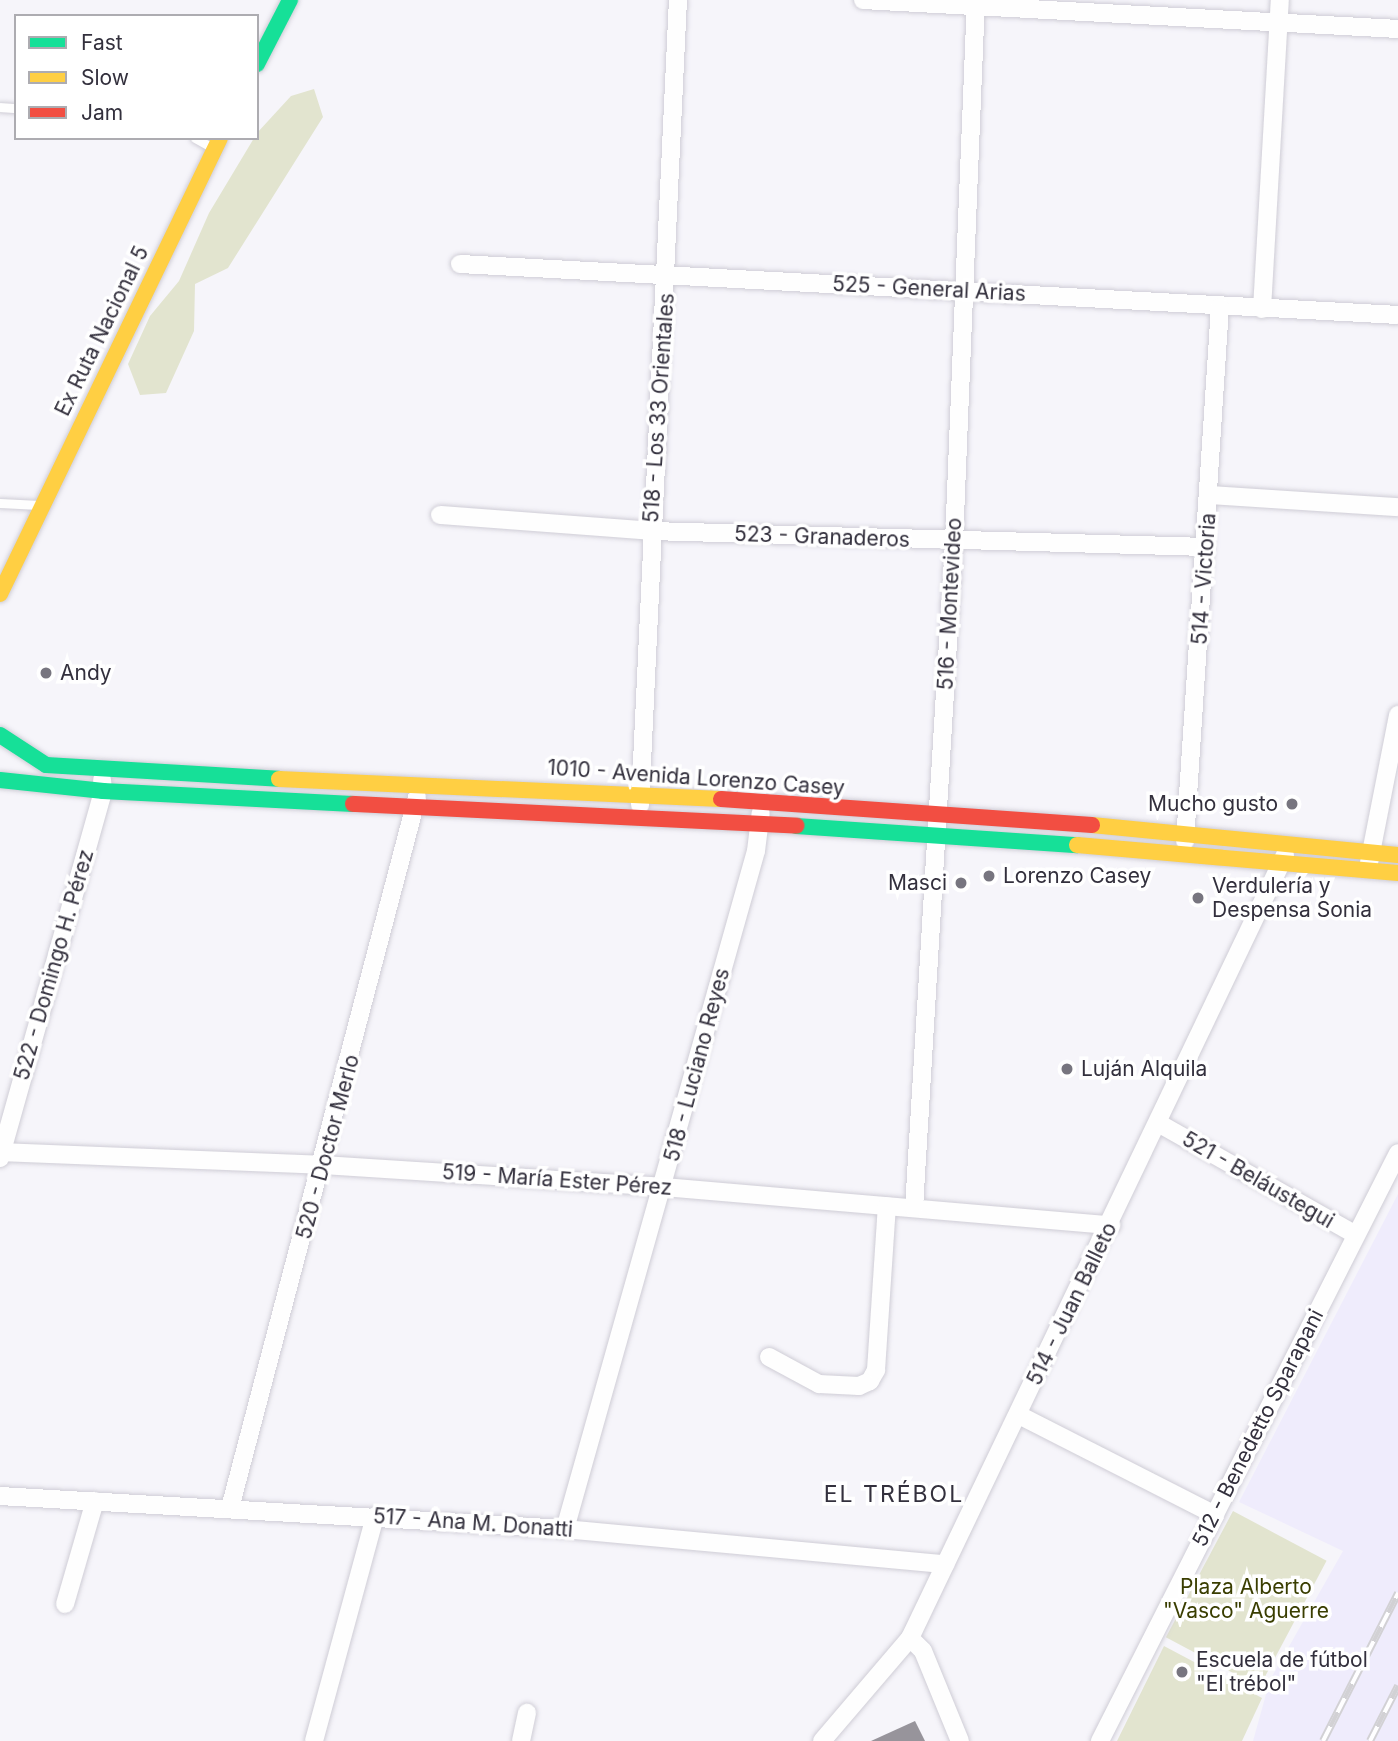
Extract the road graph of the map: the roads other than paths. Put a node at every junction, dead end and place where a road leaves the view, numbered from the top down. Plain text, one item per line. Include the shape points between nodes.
1 (290, 0) edge
2 (678, 0) edge
3 (863, 0) edge
4 (1280, 0) edge
5 (976, 4) edge
6 (1279, 22) junction
7 (1398, 29) edge
8 (259, 60) edge
9 (217, 143) edge
10 (460, 264) dead end
11 (667, 275) junction
12 (966, 290) junction
13 (1220, 307) junction
14 (1262, 309) junction
15 (1398, 315) edge
16 (1211, 495) junction
17 (0, 503) edge
18 (41, 506) junction
19 (1398, 507) edge
20 (440, 515) dead end
21 (650, 531) junction
22 (22, 542) junction
23 (954, 542) junction
24 (1205, 547) junction
25 (0, 573) edge
26 (0, 594) edge
27 (1398, 715) edge
28 (0, 735) edge
29 (101, 771) junction
30 (0, 780) edge
31 (418, 783) junction
32 (103, 791) junction
33 (641, 794) junction
34 (761, 802) junction
35 (416, 806) junction
36 (939, 814) junction
37 (639, 816) junction
38 (761, 822) junction
39 (1186, 831) junction
40 (938, 833) junction
41 (1184, 851) junction
42 (1285, 853) junction
43 (1398, 855) edge
44 (1369, 861) junction
45 (1398, 873) edge
46 (1160, 1124) junction
47 (1398, 1153) edge
48 (1, 1155) edge
49 (324, 1165) junction
50 (664, 1187) junction
51 (887, 1206) junction
52 (914, 1208) junction
53 (1111, 1225) junction
54 (1356, 1235) junction
55 (769, 1357) dead end
56 (1019, 1415) junction
57 (0, 1496) edge
58 (95, 1501) junction
59 (230, 1508) junction
60 (1214, 1515) junction
61 (375, 1516) junction
62 (565, 1528) junction
63 (945, 1564) junction
64 (65, 1604) dead end
65 (910, 1638) junction
66 (527, 1713) dead end
67 (314, 1741) edge
68 (521, 1741) edge
69 (822, 1741) edge
70 (960, 1741) edge
71 (1100, 1741) edge

1 - 8 main road
2 - 11 street, 518 - Los 33 Orientales
3 - 5 street
4 - 6 street
5 - 6 street
5 - 12 street, 516 - Montevideo
6 - 7 street
6 - 14 street
9 - 18 main road, Ex Ruta Nacional 5
10 - 11 street, 525 - General Arias
11 - 12 street, 525 - General Arias
11 - 21 street, 518 - Los 33 Orientales
12 - 13 street, 525 - General Arias
12 - 23 street, 516 - Montevideo
13 - 14 street, 525 - General Arias
13 - 16 street, 514 - Victoria
14 - 15 street, 525 - General Arias
16 - 19 street
16 - 24 street, 514 - Victoria
17 - 18 lane
18 - 22 main road, Ex Ruta Nacional 5
20 - 21 street, 523 - Granaderos
21 - 23 street, 523 - Granaderos
21 - 33 street, 518 - Los 33 Orientales
22 - 25 main road, Ex Ruta Nacional 5
22 - 26 main road, Ex Ruta Nacional 5
23 - 24 street, 523 - Granaderos
23 - 36 street, 516 - Montevideo
24 - 39 street, 514 - Victoria
27 - 44 street
28 - 29 main road, 1010 - Avenida Lorenzo Casey via 46,765
29 - 31 main road, 1010 - Avenida Lorenzo Casey
29 - 32 street, 522 - Domingo H. Pérez
30 - 32 main road, 1010 - Avenida Lorenzo Casey
31 - 33 main road, 1010 - Avenida Lorenzo Casey
31 - 35 street, 520 - Doctor Merlo
32 - 35 main road, 1010 - Avenida Lorenzo Casey
32 - 48 street, 522 - Domingo H. Pérez
33 - 34 main road, 1010 - Avenida Lorenzo Casey
33 - 37 street, 518 - Los 33 Orientales
34 - 36 main road, 1010 - Avenida Lorenzo Casey
34 - 38 street, 518 - Luciano Reyes
35 - 37 main road, 1010 - Avenida Lorenzo Casey
35 - 49 street, 520 - Doctor Merlo
36 - 39 main road, 1010 - Avenida Lorenzo Casey
36 - 40 street, 516 - Montevideo
37 - 38 main road, 1010 - Avenida Lorenzo Casey
38 - 40 main road, 1010 - Avenida Lorenzo Casey
38 - 50 street, 518 - Luciano Reyes
39 - 41 street, 514 - Victoria
39 - 42 main road, 1010 - Avenida Lorenzo Casey
40 - 41 main road, 1010 - Avenida Lorenzo Casey
40 - 52 street, 516 - Montevideo
41 - 42 main road, 1010 - Avenida Lorenzo Casey
42 - 44 main road, 1010 - Avenida Lorenzo Casey
42 - 46 street, 514 - Juan Balleto
43 - 44 main road, 1010 - Avenida Lorenzo Casey
44 - 45 main road, 1010 - Avenida Lorenzo Casey
46 - 53 street, 514 - Juan Balleto
46 - 54 street, 521 - Beláustegui
47 - 54 street, 512 - Benedetto Sparapani
48 - 49 street, 519 - María Ester Pérez
49 - 50 street, 519 - María Ester Pérez
49 - 59 street, 520 - Doctor Merlo
50 - 51 street, 519 - María Ester Pérez
50 - 62 street, 518 - Luciano Reyes
51 - 52 street, 519 - María Ester Pérez
51 - 55 street via 876,1370 870,1381 859,1386 819,1384
52 - 53 street, 519 - María Ester Pérez
53 - 56 street, 514 - Juan Balleto
54 - 60 street, 512 - Benedetto Sparapani
56 - 60 street
56 - 63 street, 514 - Juan Balleto
57 - 58 street, 517 - Ana M. Donatti
58 - 59 street, 517 - Ana M. Donatti
58 - 64 street
59 - 61 street, 517 - Ana M. Donatti
60 - 71 street, 512 - Benedetto Sparapani
61 - 62 street, 517 - Ana M. Donatti
61 - 67 street
62 - 63 street, 517 - Ana M. Donatti
63 - 65 street, 514 - Juan Balleto
65 - 69 street, 514 - Juan Balleto
65 - 70 street via 923,1651
66 - 68 street

